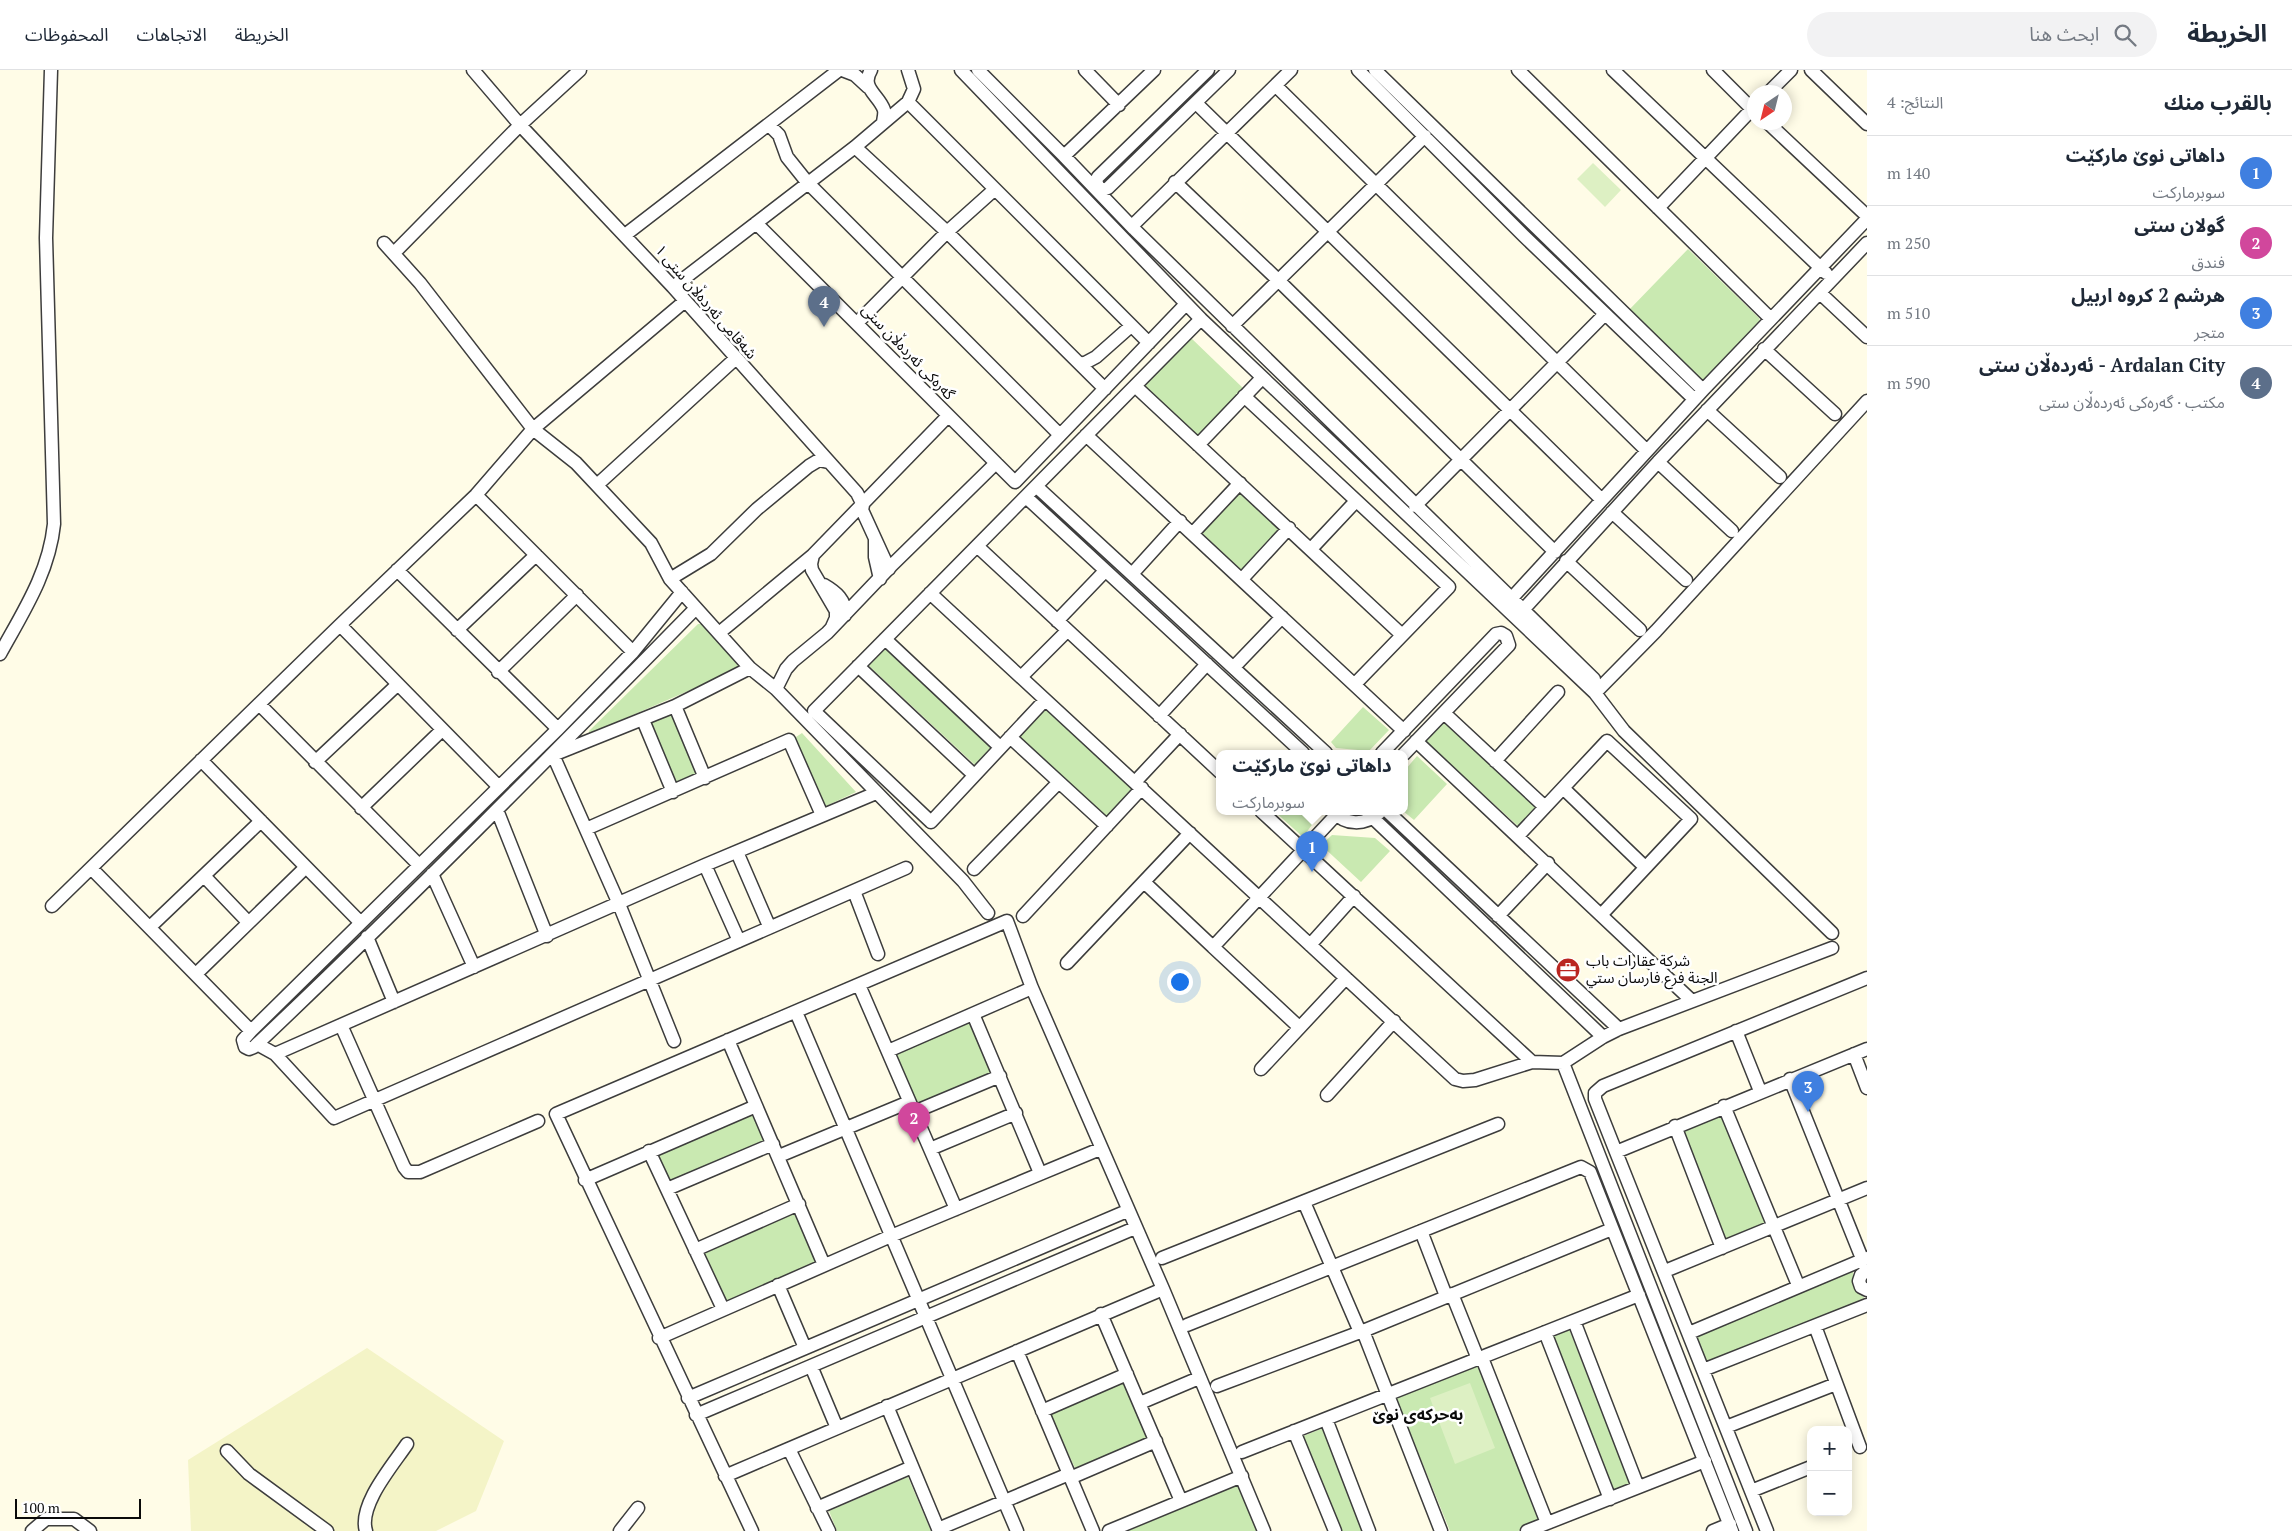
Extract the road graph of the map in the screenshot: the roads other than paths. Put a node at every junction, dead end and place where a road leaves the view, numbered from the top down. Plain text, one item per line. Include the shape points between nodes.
1 (50, 70) edge
2 (473, 70) edge
3 (580, 70) edge
4 (841, 70) edge
5 (871, 70) edge
6 (908, 70) edge
7 (961, 70) edge
8 (978, 70) edge
9 (1085, 70) edge
10 (1154, 70) edge
11 (1208, 70) edge
12 (1229, 70) edge
13 (1290, 70) edge
14 (1358, 70) edge
15 (1375, 70) edge
16 (1518, 70) edge
17 (1613, 70) edge
18 (1713, 70) edge
19 (1792, 70) edge
20 (1811, 70) edge
21 (1776, 85) edge
22 (868, 86) junction
23 (1276, 86) junction
24 (908, 102) junction
25 (1747, 102) edge
26 (1196, 103) junction
27 (1119, 105) junction
28 (1747, 116) edge
29 (883, 123) junction
30 (1867, 124) edge
31 (520, 125) junction
32 (769, 125) junction
33 (1775, 130) edge
34 (1226, 132) junction
35 (1425, 136) junction
36 (855, 147) junction
37 (1064, 156) junction
38 (1705, 158) junction
39 (806, 182) junction
40 (1175, 182) junction
41 (1375, 185) junction
42 (994, 189) junction
43 (1658, 208) junction
44 (1867, 217) edge
45 (756, 223) junction
46 (1134, 229) junction
47 (1529, 231) junction
48 (947, 232) junction
49 (1328, 232) junction
50 (625, 235) junction
51 (384, 243) dead end
52 (1867, 243) edge
53 (394, 253) junction
54 (1821, 268) junction
55 (902, 278) junction
56 (1832, 279) junction
57 (1278, 280) junction
58 (673, 288) junction
59 (1820, 293) junction
60 (685, 301) junction
61 (1186, 304) junction
62 (1604, 314) junction
63 (1202, 319) junction
64 (1771, 319) junction
65 (857, 323) junction
66 (1131, 326) junction
67 (1232, 326) junction
68 (1867, 336) edge
69 (1149, 344) junction
70 (1764, 349) junction
71 (735, 359) junction
72 (1078, 362) junction
73 (1556, 363) junction
74 (1262, 378) junction
75 (1135, 386) junction
76 (1105, 390) junction
77 (1699, 395) junction
78 (1244, 396) junction
79 (1867, 401) edge
80 (1707, 410) junction
81 (1509, 411) junction
82 (1835, 414) dead end
83 (948, 416) junction
84 (533, 429) junction
85 (1060, 435) junction
86 (1086, 435) junction
87 (1198, 445) junction
88 (1647, 451) junction
89 (1461, 459) junction
90 (828, 462) junction
91 (1658, 462) junction
92 (996, 463) junction
93 (1623, 477) junction
94 (1780, 477) dead end
95 (1240, 483) junction
96 (597, 485) junction
97 (1036, 486) junction
98 (1634, 487) junction
99 (476, 495) junction
100 (1026, 497) junction
101 (1602, 500) junction
102 (1356, 501) junction
103 (863, 505) junction
104 (1415, 506) junction
105 (1612, 512) junction
106 (1180, 521) junction
107 (1289, 528) junction
108 (1732, 531) dead end
109 (1193, 534) junction
110 (875, 537) junction
111 (977, 546) junction
112 (1311, 548) junction
113 (1554, 552) junction
114 (536, 555) junction
115 (813, 555) junction
116 (1566, 562) junction
117 (889, 569) junction
118 (397, 570) junction
119 (1105, 571) junction
120 (1132, 574) junction
121 (670, 579) junction
122 (880, 579) junction
123 (1242, 579) junction
124 (1686, 580) dead end
125 (822, 584) junction
126 (682, 592) junction
127 (930, 592) junction
128 (577, 595) junction
129 (1512, 599) junction
130 (696, 608) junction
131 (1523, 610) junction
132 (845, 615) junction
133 (1282, 618) junction
134 (1057, 621) junction
135 (340, 625) junction
136 (831, 629) junction
137 (457, 630) junction
138 (1067, 630) junction
139 (1640, 630) dead end
140 (719, 633) junction
141 (1402, 635) junction
142 (885, 639) junction
143 (633, 652) junction
144 (0, 654) edge
145 (1206, 664) junction
146 (858, 666) junction
147 (1234, 667) junction
148 (750, 668) junction
149 (498, 672) junction
150 (1021, 677) junction
151 (1594, 679) dead end
152 (1355, 684) junction
153 (397, 685) junction
154 (776, 689) junction
155 (1558, 692) dead end
156 (1595, 693) junction
157 (1045, 700) junction
158 (260, 705) junction
159 (675, 706) junction
160 (1444, 713) junction
161 (1160, 716) junction
162 (643, 720) junction
163 (558, 729) junction
164 (442, 730) junction
165 (1404, 731) junction
166 (1180, 734) junction
167 (1010, 737) junction
168 (1416, 741) junction
169 (1000, 747) junction
170 (1299, 750) edge
171 (1323, 750) edge
172 (1385, 750) edge
173 (1408, 750) edge
174 (552, 755) junction
175 (201, 760) junction
176 (1495, 761) junction
177 (315, 762) junction
178 (1216, 768) edge
179 (974, 775) junction
180 (705, 778) junction
181 (1059, 782) junction
182 (1139, 785) junction
183 (499, 787) junction
184 (1563, 788) junction
185 (673, 792) junction
186 (876, 793) junction
187 (1545, 807) junction
188 (361, 808) junction
189 (498, 810) junction
190 (822, 815) junction
191 (1265, 815) edge
192 (1332, 815) edge
193 (1337, 815) edge
194 (1377, 815) edge
195 (1390, 815) edge
196 (260, 821) junction
197 (1107, 826) junction
198 (586, 829) junction
199 (1190, 833) junction
200 (449, 836) junction
201 (1518, 836) junction
202 (460, 847) junction
203 (1304, 850) junction
204 (738, 852) junction
205 (705, 864) junction
206 (1548, 864) junction
207 (419, 865) junction
208 (306, 867) junction
209 (1645, 867) junction
210 (91, 868) junction
211 (906, 868) dead end
212 (974, 870) dead end
213 (432, 874) junction
214 (204, 876) junction
215 (1144, 882) junction
216 (854, 891) junction
217 (1354, 896) junction
218 (1259, 897) junction
219 (618, 904) junction
220 (52, 906) dead end
221 (988, 913) dead end
222 (1602, 914) junction
223 (1023, 916) dead end
224 (1498, 916) junction
225 (248, 922) junction
226 (360, 922) junction
227 (769, 926) junction
228 (150, 927) junction
229 (1832, 933) dead end
230 (547, 936) junction
231 (367, 937) junction
232 (739, 940) junction
233 (1310, 945) junction
234 (1213, 947) junction
235 (1832, 948) dead end
236 (878, 954) dead end
237 (1067, 963) dead end
238 (474, 967) junction
239 (196, 974) junction
240 (1346, 978) junction
241 (1867, 978) edge
242 (649, 981) junction
243 (859, 985) junction
244 (1032, 988) junction
245 (1692, 1000) junction
246 (394, 1002) junction
247 (796, 1012) junction
248 (972, 1014) junction
249 (1394, 1021) junction
250 (341, 1025) junction
251 (1299, 1028) junction
252 (1619, 1029) junction
253 (251, 1031) junction
254 (1736, 1031) junction
255 (1603, 1037) junction
256 (728, 1040) junction
257 (674, 1041) dead end
258 (257, 1044) junction
259 (1867, 1049) edge
260 (888, 1051) junction
261 (275, 1054) junction
262 (1854, 1054) junction
263 (1532, 1062) junction
264 (1563, 1063) junction
265 (1261, 1070) dead end
266 (1000, 1076) junction
267 (1790, 1080) junction
268 (1867, 1088) edge
269 (1760, 1091) junction
270 (1327, 1095) dead end
271 (375, 1100) junction
272 (756, 1106) junction
273 (1724, 1106) junction
274 (912, 1107) junction
275 (1016, 1113) junction
276 (538, 1121) dead end
277 (1498, 1124) dead end
278 (1675, 1126) junction
279 (845, 1127) junction
280 (930, 1149) junction
281 (1100, 1149) junction
282 (776, 1150) junction
283 (649, 1151) junction
284 (1616, 1152) junction
285 (1040, 1173) junction
286 (585, 1180) junction
287 (1867, 1188) edge
288 (667, 1189) junction
289 (1839, 1198) junction
290 (1304, 1202) junction
291 (799, 1204) junction
292 (956, 1210) junction
293 (1127, 1210) junction
294 (1774, 1224) junction
295 (1135, 1228) junction
296 (1612, 1229) junction
297 (1421, 1231) junction
298 (892, 1236) junction
299 (1722, 1248) junction
300 (695, 1250) junction
301 (1162, 1258) dead end
302 (824, 1265) junction
303 (1866, 1265) edge
304 (1333, 1268) junction
305 (1665, 1271) junction
306 (778, 1285) junction
307 (1798, 1285) junction
308 (1163, 1289) junction
309 (1867, 1290) edge
310 (1449, 1295) junction
311 (1639, 1295) junction
312 (919, 1300) junction
313 (1867, 1305) edge
314 (722, 1309) junction
315 (1101, 1314) junction
316 (925, 1316) junction
317 (1574, 1321) junction
318 (1187, 1325) dead end
319 (1815, 1326) junction
320 (1362, 1332) junction
321 (1545, 1332) junction
322 (1689, 1333) junction
323 (659, 1338) junction
324 (805, 1348) junction
325 (1017, 1351) junction
326 (1480, 1359) junction
327 (811, 1366) junction
328 (1703, 1370) junction
329 (1127, 1374) junction
330 (952, 1378) junction
331 (1199, 1378) junction
332 (1836, 1384) junction
333 (1217, 1386) dead end
334 (1387, 1395) junction
335 (688, 1398) junction
336 (1140, 1403) junction
337 (887, 1406) junction
338 (1042, 1411) junction
339 (696, 1415) junction
340 (1326, 1419) junction
341 (1726, 1427) junction
342 (837, 1428) junction
343 (1294, 1431) junction
344 (1156, 1441) junction
345 (407, 1444) dead end
346 (1858, 1448) edge
347 (789, 1449) junction
348 (227, 1451) dead end
349 (1242, 1452) dead end
350 (1705, 1461) junction
351 (912, 1467) junction
352 (1807, 1469) edge
353 (725, 1476) junction
354 (1070, 1476) junction
355 (1242, 1476) junction
356 (1638, 1487) junction
357 (1751, 1490) junction
358 (1610, 1499) junction
359 (1181, 1501) junction
360 (1004, 1502) junction
361 (638, 1508) dead end
362 (817, 1508) junction
363 (1545, 1526) edge
364 (1731, 1528) edge
365 (939, 1530) edge
366 (32, 1531) edge
367 (90, 1531) edge
368 (327, 1531) edge
369 (366, 1531) edge
370 (620, 1531) edge
371 (752, 1531) edge
372 (828, 1531) edge
373 (1017, 1531) edge
374 (1093, 1531) edge
375 (1110, 1531) edge
376 (1264, 1531) edge
377 (1335, 1531) edge
378 (1369, 1531) edge
379 (1441, 1531) edge
380 (1527, 1531) edge
381 (1713, 1531) edge
382 (1746, 1531) edge
383 (1767, 1531) edge

1 - 144 street via 46,238 54,524 51,549 43,573
2 - 31 street, شەقامی ئەردەڵان ستی ١
3 - 31 street
4 - 22 street via 855,75
4 - 32 street
5 - 22 street via 867,77
6 - 24 street via 914,89
7 - 61 street
8 - 37 street
9 - 27 street
10 - 27 street
11 - 26 street via 1098,177 1099,188 1108,188
12 - 26 street
13 - 23 street
14 - 35 street
15 - 47 street
16 - 43 street
17 - 38 street
18 - 25 street
19 - 21 street
20 - 30 street
22 - 29 street via 884,111
23 - 34 street
23 - 41 street
24 - 29 street
24 - 42 street
26 - 34 street
27 - 37 street
28 - 38 street
29 - 36 street
31 - 50 street, شەقامی ئەردەڵان ستی ١
31 - 53 street
32 - 39 street via 779,135 787,157
32 - 50 street
33 - 44 street
34 - 40 street
34 - 49 street
35 - 41 street
35 - 47 street
36 - 39 street
36 - 48 street
37 - 46 street
38 - 43 street
38 - 54 street
39 - 45 street
39 - 55 street
40 - 46 street via 1133,225
40 - 57 street
41 - 49 street
41 - 73 street
42 - 48 street
42 - 66 street
43 - 64 street
44 - 54 street
45 - 58 street
45 - 65 street, گەرەکی ئەردەڵان ستی
46 - 67 street
47 - 62 street
47 - 77 street
48 - 55 street
48 - 72 street
49 - 57 street
49 - 81 street
50 - 58 street, شەقامی ئەردەڵان ستی ١
51 - 53 street
52 - 56 street
53 - 84 street
54 - 56 street
54 - 64 street
55 - 65 street
55 - 85 street
56 - 59 street
57 - 67 street
57 - 89 street
58 - 60 street, شەقامی ئەردەڵان ستی ١
59 - 68 street
59 - 70 street
60 - 71 street, شەقامی ئەردەڵان ستی ١
60 - 84 street
61 - 63 street
61 - 69 street
62 - 73 street
62 - 77 street
63 - 74 street
63 - 75 street
64 - 77 street
65 - 83 street, گەرەکی ئەردەڵان ستی
66 - 69 street
66 - 72 street via 1096,357 1083,364
67 - 104 street
69 - 76 street
70 - 80 street
70 - 82 street
71 - 90 street, شەقامی ئەردەڵان ستی ١
71 - 96 street
72 - 76 street
73 - 81 street
73 - 88 street
74 - 78 street
74 - 156 street
75 - 86 street
75 - 87 street
76 - 85 street
77 - 88 street
78 - 87 street
78 - 102 street
79 - 156 street
80 - 91 street
80 - 94 street
81 - 89 street
81 - 101 street
83 - 92 street, گەرەکی ئەردەڵان ستی
83 - 103 street
84 - 96 street via 576,463
84 - 99 street
85 - 92 street, گەرەکی ئەردەڵان ستی via 1014,482
86 - 97 street
86 - 106 street
87 - 95 street
88 - 93 street
89 - 104 street
89 - 113 street
90 - 103 street, شەقامی ئەردەڵان ستی ١ via 857,493
90 - 121 street via 816,461 758,509 711,554
91 - 98 street
91 - 108 street
92 - 117 street
93 - 98 street
93 - 101 street
95 - 107 street
95 - 109 street
96 - 121 street via 651,543
97 - 100 street
97 - 120 street
98 - 105 street
99 - 114 street
99 - 118 street
100 - 111 street
100 - 119 street
101 - 113 street
102 - 112 street
102 - 141 street via 1449,587
103 - 110 street, شەقامی ئەردەڵان ستی ١ via 862,510
103 - 115 street
104 - 129 street
105 - 116 street
105 - 124 street
106 - 109 street
106 - 120 street
107 - 112 street
107 - 123 street
109 - 123 street
110 - 117 street, شەقامی ئەردەڵان ستی ١
110 - 122 street via 874,558
111 - 127 street
111 - 134 street
112 - 141 street
113 - 129 street
114 - 128 street
114 - 137 street
115 - 125 street via 810,564
115 - 140 street
116 - 131 street
116 - 139 street
117 - 122 street
118 - 135 street
118 - 137 street
119 - 134 street
119 - 145 street
120 - 147 street
121 - 126 street
122 - 132 street
123 - 133 street
125 - 132 street via 838,596 846,607
125 - 136 street via 836,611
126 - 130 street
126 - 143 street
127 - 142 street
127 - 150 street
128 - 143 street
128 - 149 street
129 - 131 street
130 - 140 street
130 - 174 street
131 - 151 street
132 - 136 street
133 - 147 street
133 - 152 street
134 - 138 street
135 - 153 street
135 - 158 street
136 - 154 street via 790,665
137 - 149 street
138 - 150 street
138 - 161 street
140 - 148 street
141 - 152 street
142 - 146 street
142 - 169 street
143 - 163 street
145 - 161 street
145 - 170 street
146 - 179 street
146 - 179 street via 814,711 931,822
147 - 171 street
148 - 154 street
148 - 159 street
149 - 163 street
150 - 157 street
152 - 165 street
153 - 164 street
153 - 177 street
154 - 186 street
155 - 176 street
156 - 229 street via 1624,730
157 - 167 street
157 - 182 street
158 - 175 street
158 - 177 street
159 - 162 street
159 - 180 street
160 - 165 street via 1509,645 1506,636 1496,634
160 - 168 street
160 - 176 street
161 - 166 street
162 - 174 street
162 - 185 street
163 - 183 street
164 - 183 street
164 - 188 street
165 - 172 street
166 - 178 street
166 - 182 street
167 - 169 street
167 - 181 street
168 - 173 street
168 - 201 street
169 - 179 street
174 - 189 street
174 - 198 street
175 - 196 street
175 - 210 street
176 - 187 street
177 - 188 street
180 - 185 street
180 - 190 street via 789,740
181 - 197 street
181 - 212 street
182 - 197 street
182 - 199 street
183 - 200 street
184 - 187 street
184 - 209 street
184 - 209 street via 1607,741 1691,819
185 - 198 street
186 - 190 street
186 - 221 street via 963,881
187 - 201 street
188 - 207 street
189 - 202 street
189 - 230 street
190 - 204 street
191 - 203 street
192 - 203 street
193 - 194 street via 1358,823
194 - 255 street
195 - 224 street
196 - 208 street
196 - 214 street
197 - 223 street
198 - 219 street
199 - 215 street
199 - 218 street
200 - 202 street
200 - 207 street
201 - 206 street
202 - 213 street
203 - 217 street
203 - 218 street
204 - 205 street
204 - 227 street
205 - 219 street
205 - 232 street
206 - 222 street
206 - 224 street
207 - 226 street
208 - 225 street
208 - 226 street
209 - 222 street
210 - 220 street
210 - 228 street
211 - 216 street
213 - 231 street
213 - 238 street
214 - 225 street
214 - 228 street
215 - 234 street
215 - 237 street
216 - 227 street
216 - 236 street
217 - 233 street
217 - 263 street
218 - 233 street
218 - 234 street
219 - 230 street
219 - 242 street
222 - 245 street
224 - 252 street
225 - 239 street
226 - 253 street
227 - 232 street
228 - 239 street
230 - 238 street
231 - 246 street
231 - 258 street
232 - 242 street
233 - 240 street
234 - 251 street
235 - 245 street
238 - 246 street
239 - 253 street
240 - 249 street
240 - 251 street
241 - 254 street
242 - 257 street
242 - 271 street
243 - 244 street via 1007,922
243 - 247 street
243 - 260 street
244 - 248 street
244 - 281 street
245 - 252 street
246 - 250 street
247 - 256 street
247 - 279 street
248 - 260 street
248 - 266 street
249 - 263 street via 1455,1079 1463,1082
249 - 270 street
250 - 261 street
250 - 271 street
251 - 265 street
252 - 255 street
253 - 258 street via 244,1038 244,1045 249,1049
254 - 269 street
254 - 284 street via 1598,1089 1595,1099
255 - 264 street
256 - 272 street
256 - 286 street via 556,1114
258 - 261 street
259 - 262 street
260 - 274 street
261 - 271 street via 334,1118
262 - 267 street
262 - 268 street
263 - 264 street
264 - 382 street
266 - 274 street
266 - 275 street
267 - 269 street
267 - 289 street
269 - 273 street
271 - 276 street via 404,1167 414,1174
272 - 282 street
272 - 283 street
273 - 278 street
273 - 294 street
274 - 279 street
274 - 280 street
275 - 280 street
275 - 285 street
277 - 290 street
278 - 284 street
278 - 299 street
279 - 282 street
279 - 298 street
280 - 292 street
281 - 285 street
281 - 293 street
282 - 288 street
282 - 291 street
283 - 286 street
283 - 288 street
284 - 305 street
285 - 292 street
286 - 323 street
287 - 289 street
288 - 300 street
289 - 294 street
289 - 303 street
290 - 301 street
290 - 304 street
291 - 300 street
291 - 302 street
292 - 298 street
293 - 295 street
293 - 312 street
294 - 299 street
294 - 307 street
295 - 308 street
295 - 316 street
296 - 297 street via 1590,1172 1581,1167
296 - 310 street
296 - 311 street
297 - 304 street
297 - 310 street
298 - 302 street
298 - 312 street
299 - 305 street
300 - 314 street
302 - 306 street
303 - 307 street
303 - 309 street via 1859,1281
304 - 318 street
304 - 320 street
305 - 322 street
306 - 314 street
306 - 324 street
307 - 322 street
308 - 315 street
308 - 331 street
310 - 320 street
310 - 326 street
311 - 317 street
311 - 350 street
312 - 316 street
312 - 324 street
313 - 319 street
314 - 323 street
315 - 325 street
315 - 329 street
316 - 327 street
316 - 330 street
317 - 321 street
317 - 356 street
319 - 328 street
319 - 332 street
320 - 333 street
320 - 334 street
321 - 326 street
321 - 358 street
322 - 328 street
323 - 335 street
324 - 335 street
325 - 330 street
325 - 338 street
326 - 334 street
326 - 363 street
327 - 339 street
327 - 342 street
328 - 341 street
329 - 336 street
329 - 338 street
330 - 337 street
330 - 360 street
331 - 336 street
331 - 355 street
332 - 341 street
332 - 346 street
334 - 340 street
334 - 379 street
335 - 339 street
336 - 344 street
337 - 342 street
337 - 351 street
338 - 354 street
339 - 353 street
340 - 343 street
340 - 378 street
341 - 357 street
342 - 347 street
343 - 349 street
343 - 377 street
344 - 354 street
344 - 359 street
345 - 369 street via 371,1499 365,1514
347 - 353 street
347 - 362 street
348 - 368 street via 249,1474
350 - 356 street
350 - 364 street
351 - 362 street
351 - 365 street
352 - 357 street
353 - 371 street
354 - 360 street
354 - 374 street
355 - 359 street
355 - 376 street
356 - 358 street
357 - 383 street
358 - 363 street
359 - 375 street
360 - 365 street
360 - 373 street
361 - 370 street
362 - 372 street
363 - 380 street
364 - 381 street
366 - 367 street via 46,1519 74,1519

